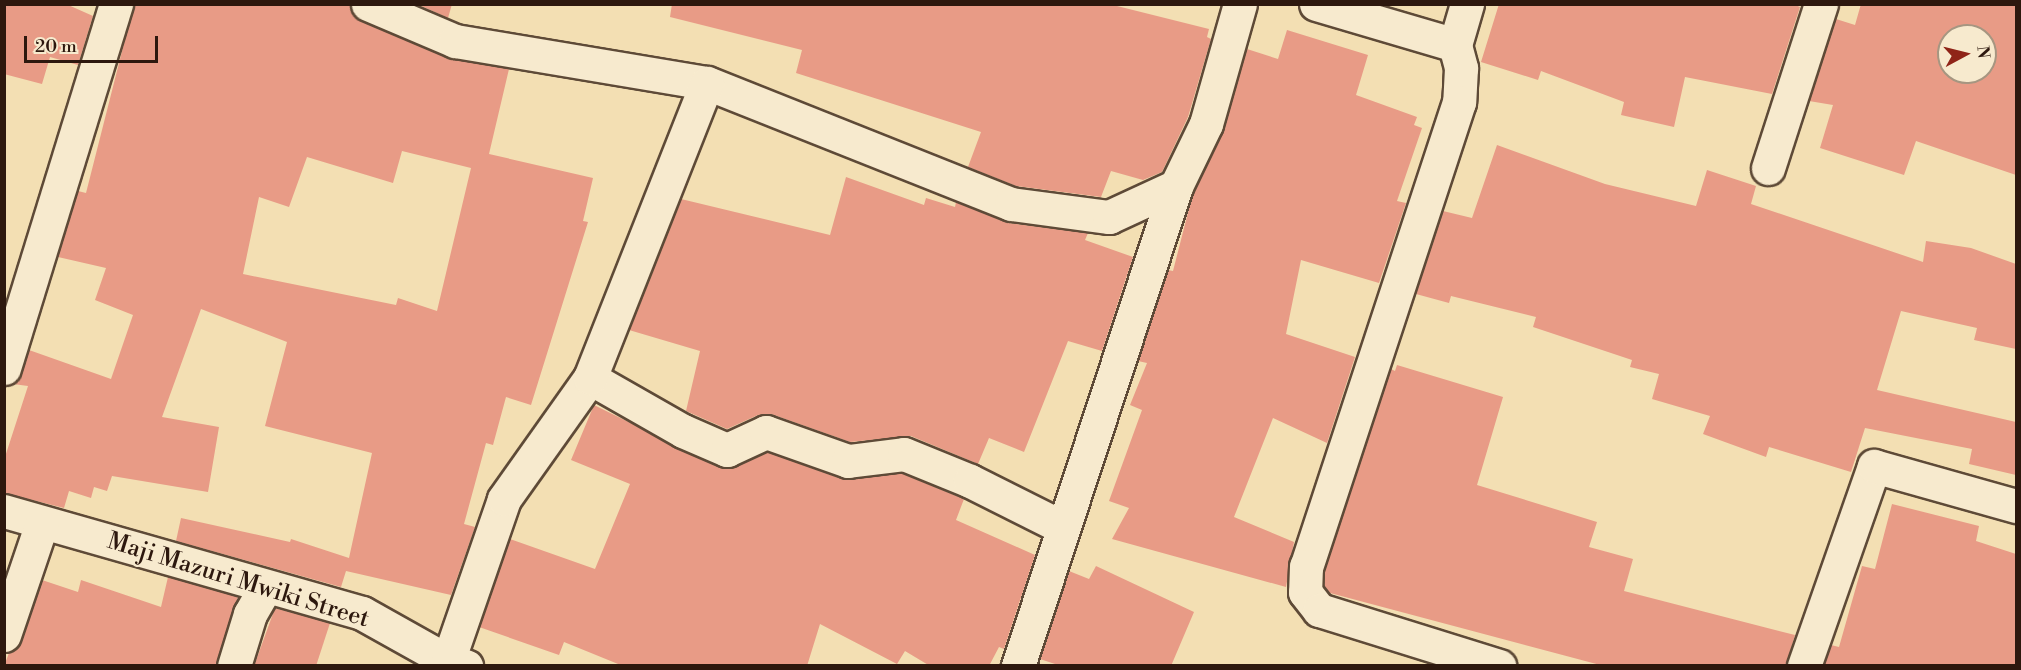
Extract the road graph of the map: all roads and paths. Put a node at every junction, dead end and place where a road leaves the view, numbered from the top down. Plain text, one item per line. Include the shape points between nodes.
1 (116, 4) edge
2 (368, 4) edge
3 (1240, 4) edge
4 (1316, 4) edge
5 (1467, 4) edge
6 (1821, 4) edge
7 (1455, 45) junction
8 (707, 83) junction
9 (1768, 168) dead end
10 (1176, 186) junction
11 (4, 368) edge
12 (590, 378) junction
13 (2016, 506) edge
14 (4, 511) edge
15 (42, 523) junction
16 (1062, 526) junction
17 (266, 586) junction
18 (4, 635) edge
19 (457, 663) edge
20 (234, 666) edge
21 (1018, 666) edge
22 (1498, 666) edge
23 (1804, 666) edge

1 - 11 street
2 - 8 street via 455,42
3 - 10 street via 1206,124
4 - 7 street
5 - 7 street
6 - 9 street
7 - 22 street via 1461,68 1459,102 1306,566 1305,592 1319,610
8 - 10 street via 1011,204 1109,217
8 - 12 street
10 - 16 street
12 - 16 street via 683,431 727,450 766,432 848,461 904,454
12 - 19 street via 504,499
13 - 23 street via 1874,466
14 - 15 street, Maji Mazuri Mwiki Street
15 - 17 street, Maji Mazuri Mwiki Street
15 - 18 street
16 - 21 street
17 - 19 street, Maji Mazuri Mwiki Street via 362,613
17 - 20 street via 250,614

